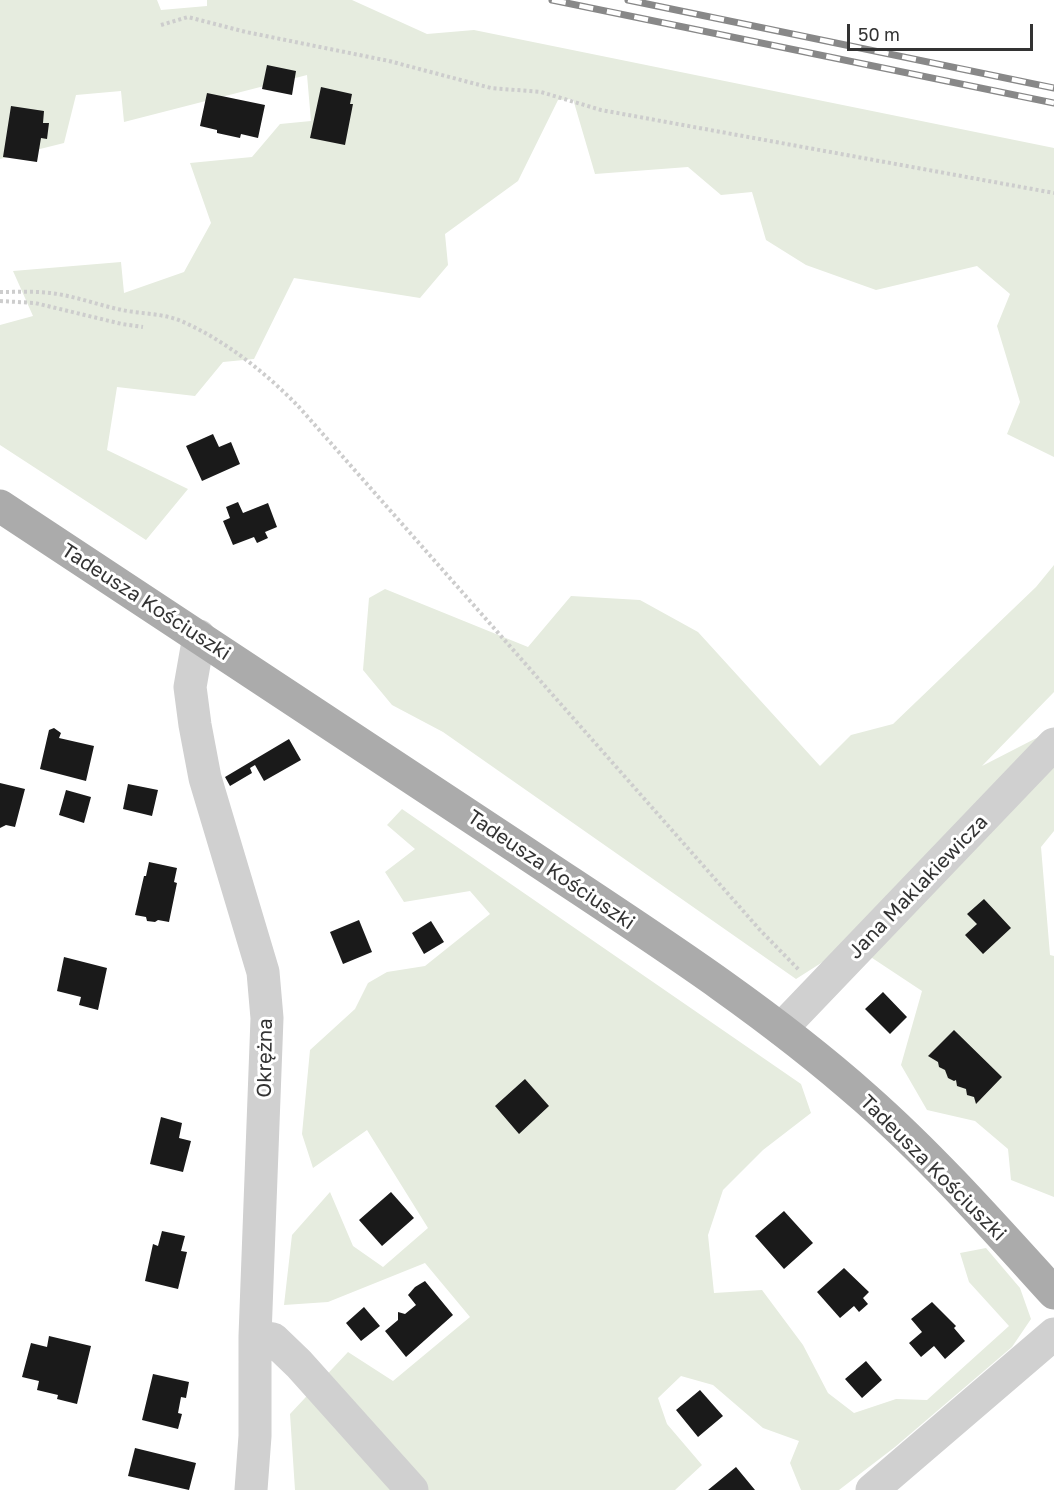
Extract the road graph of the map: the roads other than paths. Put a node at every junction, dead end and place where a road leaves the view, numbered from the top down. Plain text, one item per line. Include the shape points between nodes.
1 (0, 506) edge
2 (199, 636) junction
3 (1054, 744) edge
4 (781, 1029) junction
5 (1054, 1293) edge
6 (1054, 1334) edge
7 (255, 1336) junction
8 (251, 1490) edge
9 (412, 1490) edge
10 (872, 1490) edge

1 - 2 main road, Tadeusza Kościuszki
2 - 4 main road, Tadeusza Kościuszki via 696,967
2 - 7 street, Okrężna via 190,687 195,724 205,778 263,972 266,1007
3 - 4 street, Jana Maklakiewicza
4 - 5 main road, Tadeusza Kościuszki via 864,1097 936,1164
6 - 10 street
7 - 8 street, Okrężna
7 - 9 street via 273,1339 299,1364

